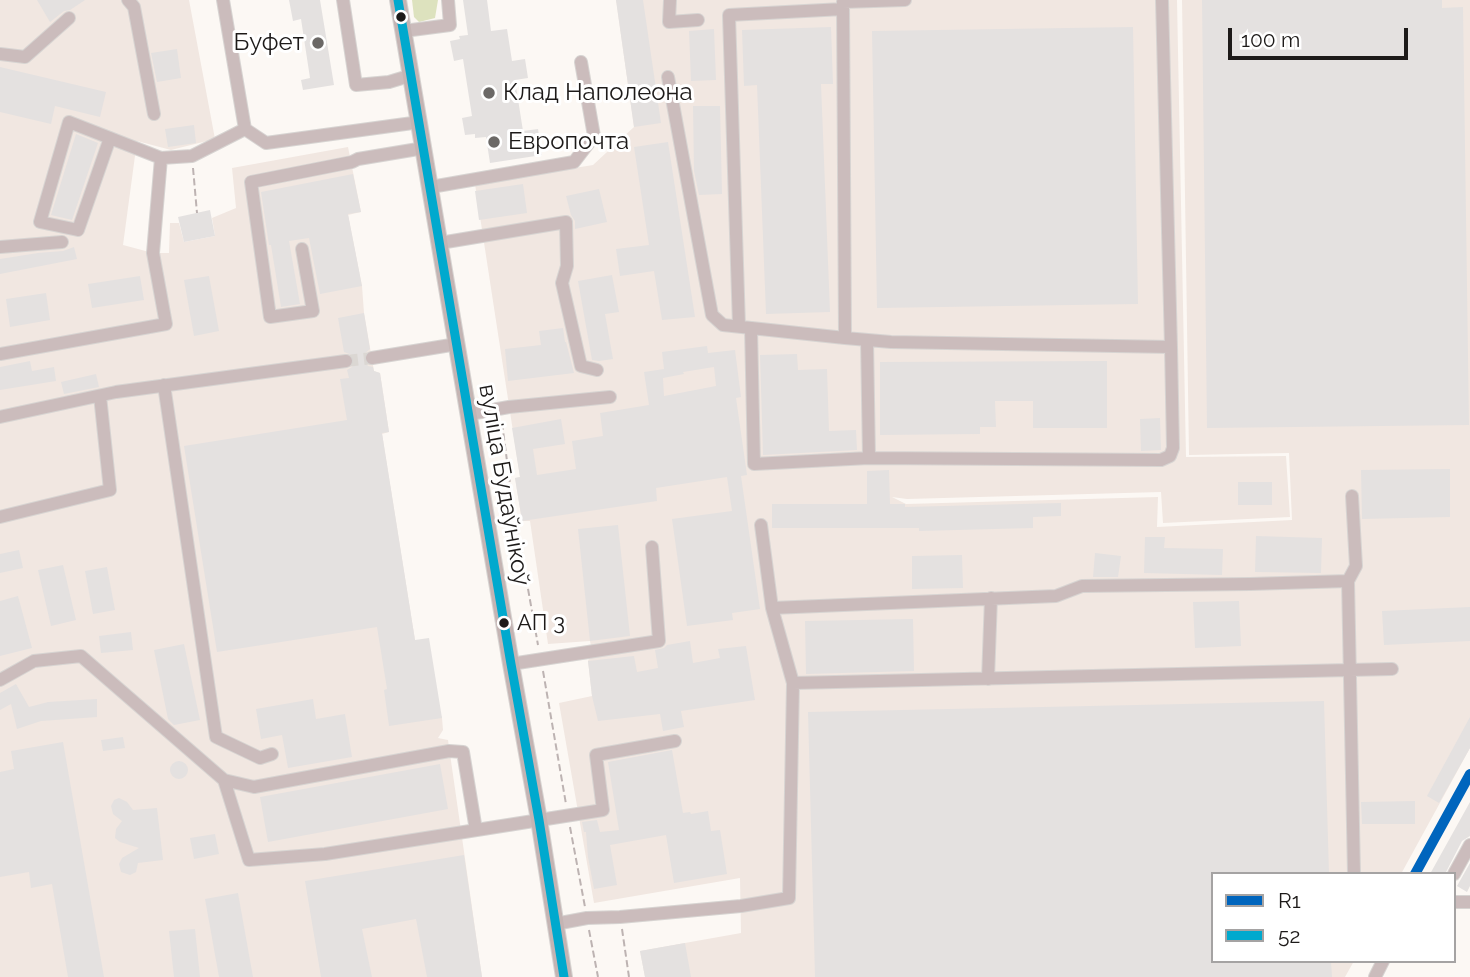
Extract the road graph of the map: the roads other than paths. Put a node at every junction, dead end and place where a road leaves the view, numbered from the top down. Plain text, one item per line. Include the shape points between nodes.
1 (128, 0) edge
2 (223, 0) edge
3 (343, 0) edge
4 (398, 0) edge
5 (448, 0) edge
6 (670, 0) edge
7 (905, 0) edge
8 (1162, 0) edge
9 (843, 9) junction
10 (69, 18) dead end
11 (698, 20) dead end
12 (404, 31) junction
13 (0, 54) edge
14 (581, 62) dead end
15 (412, 75) junction
16 (668, 77) dead end
17 (154, 114) dead end
18 (420, 122) junction
19 (245, 129) junction
20 (110, 138) junction
21 (424, 148) junction
22 (160, 158) junction
23 (431, 187) junction
24 (62, 242) dead end
25 (440, 243) junction
26 (0, 247) edge
27 (302, 249) dead end
28 (745, 327) junction
29 (845, 338) junction
30 (867, 340) junction
31 (457, 344) junction
32 (1171, 347) junction
33 (0, 354) edge
34 (372, 358) tunnel mouth
35 (346, 361) tunnel mouth
36 (597, 370) dead end
37 (164, 386) junction
38 (100, 396) junction
39 (610, 397) dead end
40 (470, 414) junction
41 (0, 417) edge
42 (869, 458) junction
43 (1352, 496) dead end
44 (0, 517) edge
45 (761, 525) dead end
46 (652, 547) dead end
47 (1348, 581) junction
48 (991, 598) junction
49 (772, 607) junction
50 (511, 664) junction
51 (1392, 669) dead end
52 (1349, 671) junction
53 (988, 679) junction
54 (0, 680) edge
55 (793, 683) junction
56 (675, 741) dead end
57 (272, 754) dead end
58 (225, 780) junction
59 (539, 820) junction
60 (476, 830) junction
61 (1470, 845) edge
62 (1354, 872) edge
63 (1455, 872) edge
64 (555, 924) junction
65 (564, 977) edge

1 - 17 street via 134,7
2 - 19 street
3 - 15 street via 356,85
4 - 12 main road, вуліца Будаўнікоў
5 - 12 street via 450,25
6 - 11 street via 669,22
7 - 9 street via 843,2
8 - 32 street
9 - 28 street via 729,15
9 - 29 street
10 - 13 street via 25,57
12 - 15 main road, вуліца Будаўнікоў
14 - 23 street via 594,136 574,162
15 - 18 main road, вуліца Будаўнікоў
16 - 28 street via 712,314 723,325
18 - 19 street via 265,144
18 - 21 main road, вуліца Будаўнікоў
19 - 22 street via 192,156
20 - 20 street via 69,122 40,222 78,230
20 - 22 street
21 - 23 main road, вуліца Будаўнікоў
21 - 27 street via 251,182 270,317 313,311
22 - 33 street via 153,253 166,324
23 - 25 main road, вуліца Будаўнікоў
24 - 26 street
25 - 31 main road, вуліца Будаўнікоў
25 - 36 street via 566,222 567,266 562,283 581,366
28 - 29 street
28 - 42 street via 754,464
29 - 30 street
30 - 32 street
30 - 42 street
31 - 34 street
31 - 40 main road, вуліца Будаўнікоў
32 - 42 street via 1173,447 1170,456 1161,460
35 - 37 street
37 - 38 street
37 - 57 street via 216,737 260,758
38 - 41 street
38 - 44 street via 110,490
39 - 40 street
40 - 50 main road, вуліца Будаўнікоў
43 - 47 street via 1356,566
45 - 49 street
46 - 50 street via 659,640
47 - 48 street via 1082,586 1056,596
47 - 52 street
48 - 49 street
48 - 53 street
49 - 55 street
50 - 59 main road, вуліца Будаўнікоў
51 - 52 street
52 - 53 street
52 - 62 street
53 - 55 street
54 - 58 street via 34,661 80,656
55 - 64 street via 789,898
56 - 59 street via 596,755 603,810
58 - 60 street via 249,860 325,854
58 - 60 street via 254,787 463,752
59 - 60 street
59 - 64 main road, вуліца Будаўнікоў
61 - 63 street
64 - 65 main road, вуліца Будаўнікоў

